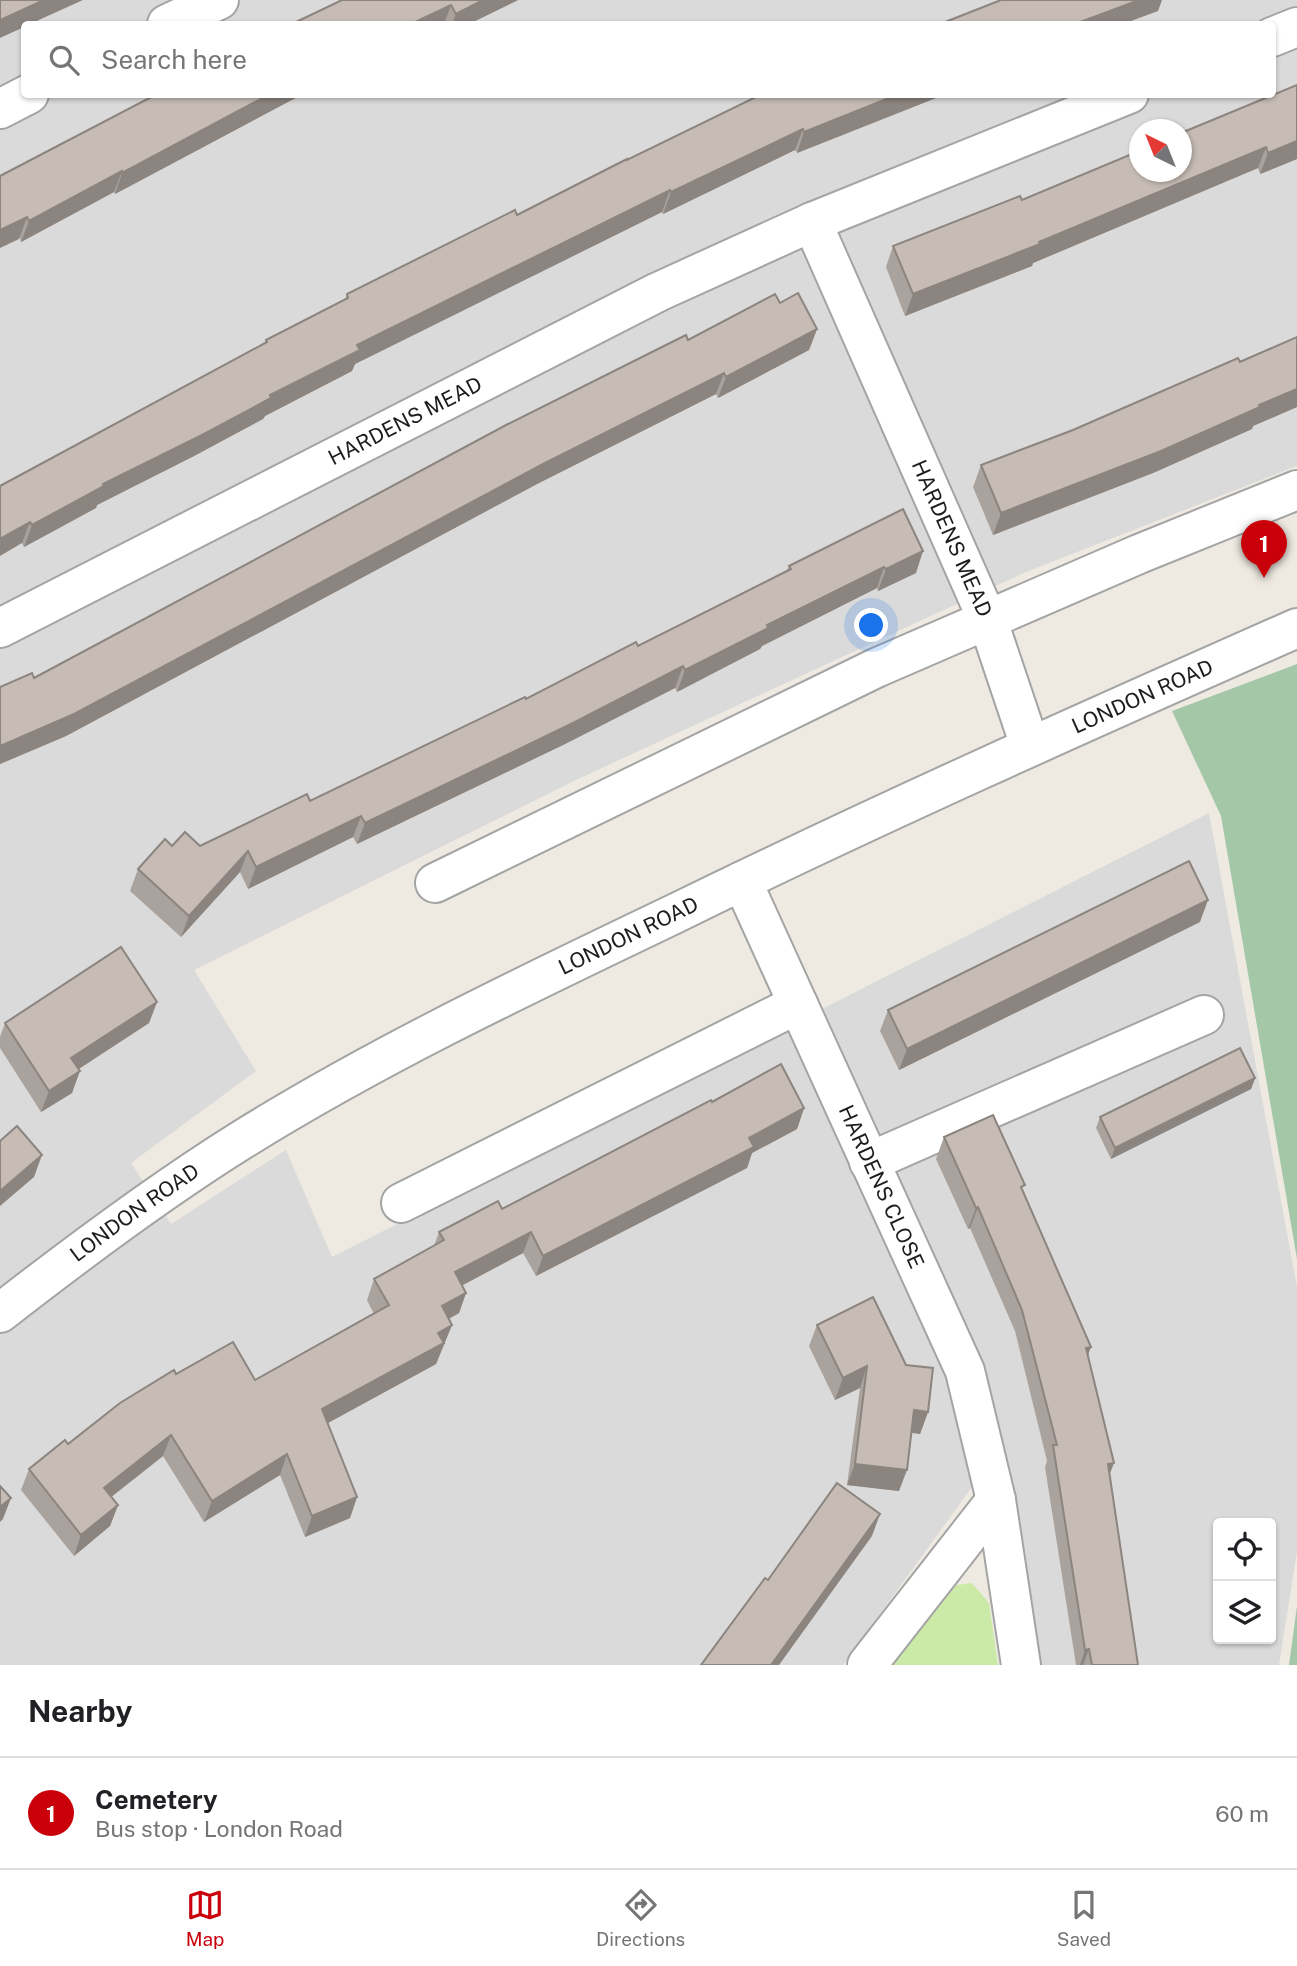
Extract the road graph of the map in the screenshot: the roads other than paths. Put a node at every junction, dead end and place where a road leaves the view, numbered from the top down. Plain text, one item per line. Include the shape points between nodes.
1 (219, 0) edge
2 (174, 21) edge
3 (1297, 27) edge
4 (1276, 35) edge
5 (21, 98) edge
6 (1119, 98) edge
7 (0, 109) edge
8 (812, 222) junction
9 (1297, 489) edge
10 (988, 621) junction
11 (0, 628) edge
12 (1297, 628) edge
13 (1030, 746) junction
14 (742, 881) junction
15 (435, 883) dead end
16 (798, 1004) junction
17 (1204, 1014) dead end
18 (869, 1162) junction
19 (401, 1203) dead end
20 (0, 1314) edge
21 (996, 1500) junction
22 (867, 1665) edge
23 (1021, 1665) edge

1 - 2 street
3 - 4 street
5 - 7 street
6 - 8 street, HARDENS MEAD
8 - 10 street, HARDENS MEAD
8 - 11 street, HARDENS MEAD via 658,292
9 - 10 street
10 - 13 street, HARDENS MEAD
10 - 15 street via 876,668
12 - 13 street, LONDON ROAD
13 - 14 street, LONDON ROAD
14 - 16 street, HARDENS CLOSE
14 - 20 street, LONDON ROAD via 432,1033 313,1098 238,1142
16 - 18 street, HARDENS CLOSE
16 - 19 street
17 - 18 street
18 - 21 street, HARDENS CLOSE via 965,1371
21 - 22 street
21 - 23 street, HARDENS CLOSE

